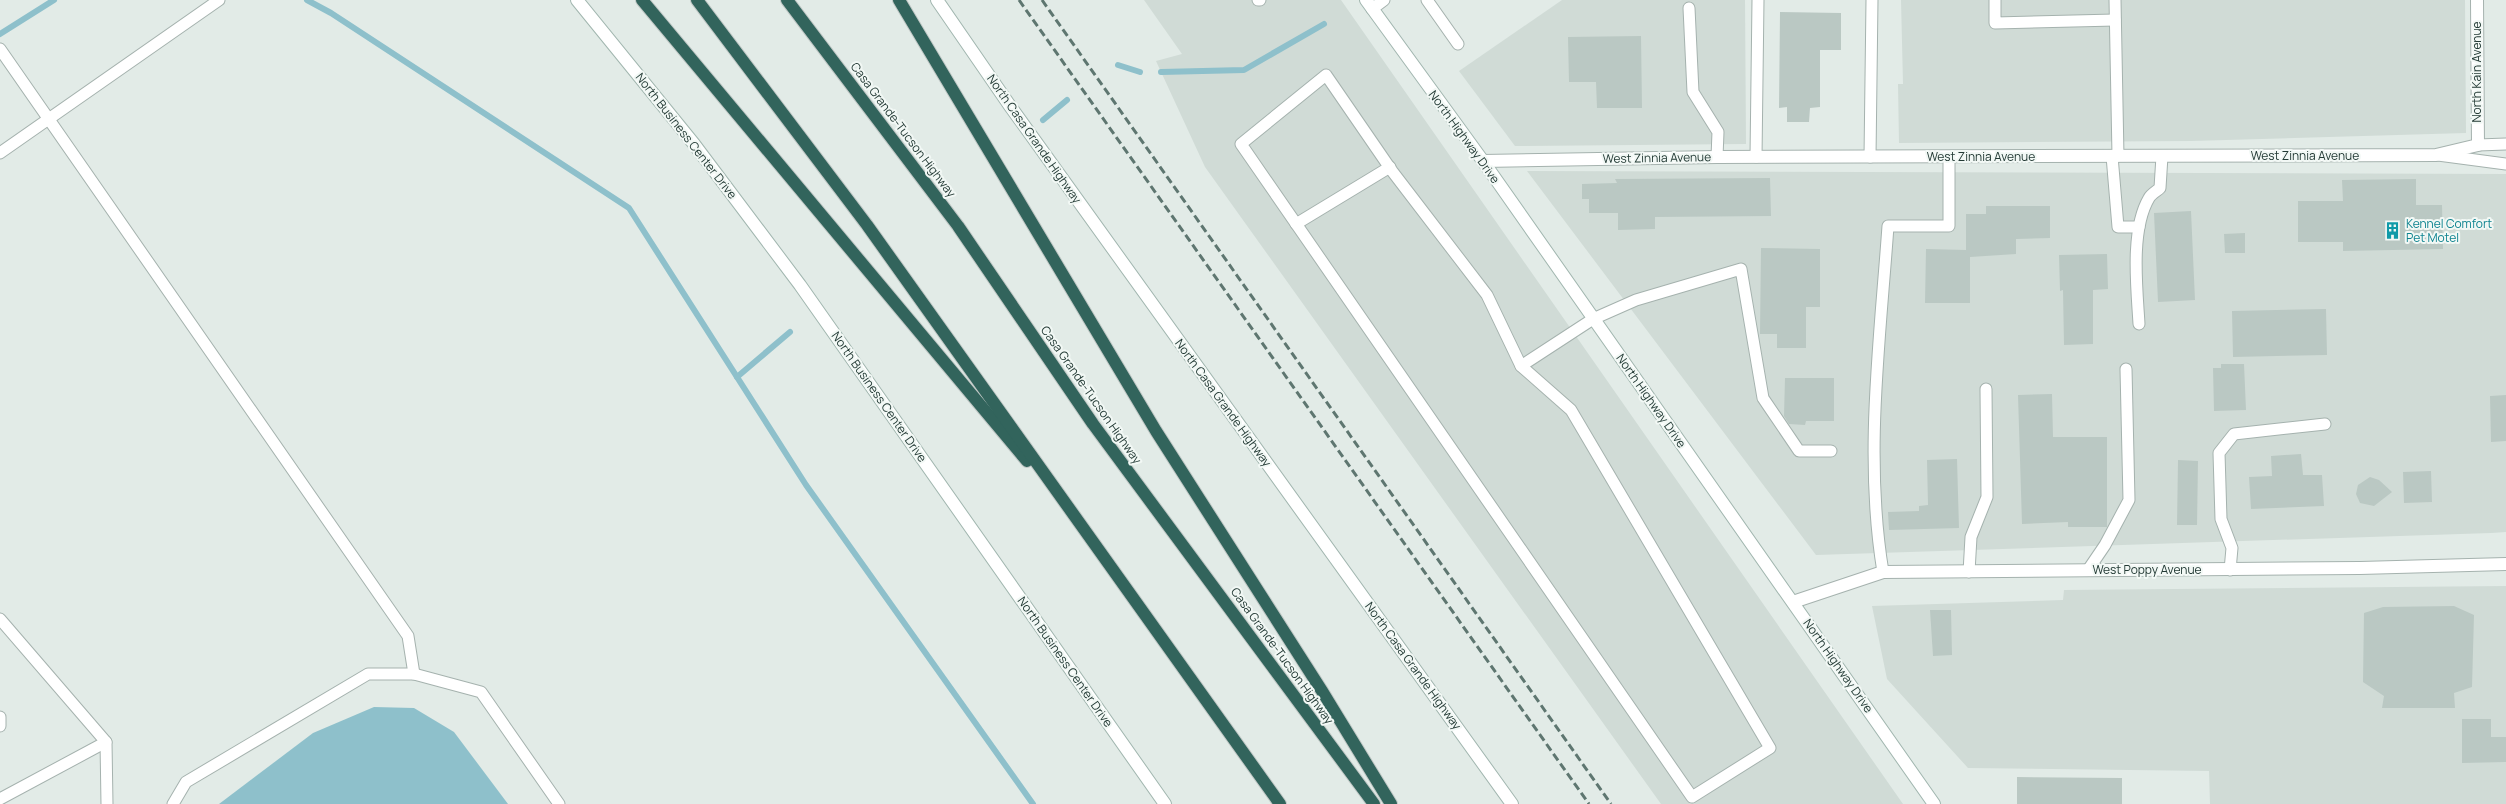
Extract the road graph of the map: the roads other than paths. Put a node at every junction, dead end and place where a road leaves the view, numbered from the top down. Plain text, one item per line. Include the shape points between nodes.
1 (577, 0) edge
2 (642, 0) edge
3 (697, 0) edge
4 (787, 0) edge
5 (899, 0) edge
6 (936, 0) edge
7 (1384, 0) edge
8 (1427, 0) edge
9 (1758, 0) edge
10 (1872, 0) edge
11 (1995, 0) edge
12 (2115, 0) edge
13 (2477, 0) edge
14 (217, 1) edge
15 (1369, 4) edge
16 (1689, 8) dead end
17 (2115, 20) junction
18 (1458, 44) dead end
19 (0, 49) edge
20 (49, 119) junction
21 (2506, 144) edge
22 (2478, 145) junction
23 (0, 153) edge
24 (2436, 155) junction
25 (2115, 156) junction
26 (2162, 156) junction
27 (1717, 157) junction
28 (1756, 157) junction
29 (1870, 157) junction
30 (1949, 157) junction
31 (1482, 161) junction
32 (2506, 164) edge
33 (1390, 167) junction
34 (1296, 224) junction
35 (2139, 227) junction
36 (1593, 319) junction
37 (2139, 324) dead end
38 (1521, 366) junction
39 (2126, 369) dead end
40 (1986, 389) dead end
41 (2325, 424) dead end
42 (1831, 451) dead end
43 (1085, 530) junction
44 (2506, 564) edge
45 (2088, 570) junction
46 (2230, 570) junction
47 (1883, 572) junction
48 (1969, 572) junction
49 (1793, 602) junction
50 (0, 619) edge
51 (414, 674) junction
52 (0, 717) edge
53 (0, 726) edge
54 (106, 742) junction
55 (0, 800) edge
56 (107, 804) edge
57 (172, 804) edge
58 (559, 804) edge
59 (1165, 804) edge
60 (1280, 804) edge
61 (1374, 804) edge
62 (1391, 804) edge
63 (1512, 804) edge
64 (1934, 804) edge

1 - 59 street, North Business Center Drive via 694,144 800,285
2 - 43 highway
3 - 43 highway via 877,238
4 - 61 highway, Casa Grande-Tucson Highway via 958,226 1093,424
5 - 62 highway via 1141,406
6 - 63 street, North Casa Grande Highway
7 - 15 lane
8 - 18 lane
9 - 28 lane
10 - 29 lane
11 - 17 lane via 1995,23
12 - 17 lane
13 - 22 street, North Kain Avenue
14 - 20 lane
15 - 31 street, North Highway Drive
16 - 27 lane via 1693,92 1718,132
17 - 25 lane
19 - 20 lane
20 - 23 lane
20 - 51 lane via 408,636
21 - 22 lane
22 - 24 street, West Zinnia Avenue
24 - 26 street, West Zinnia Avenue
24 - 32 lane
25 - 26 street, West Zinnia Avenue
25 - 30 street, West Zinnia Avenue
25 - 35 lane via 2118,227
26 - 35 lane via 2160,188 2149,198
27 - 28 street, West Zinnia Avenue
27 - 31 street, West Zinnia Avenue
28 - 29 street, West Zinnia Avenue
29 - 30 street, West Zinnia Avenue
30 - 47 lane via 1949,226 1888,226 1874,431 1878,540
31 - 36 street, North Highway Drive
33 - 34 lane
33 - 34 lane via 1326,75 1241,144
33 - 38 lane via 1487,295
34 - 38 lane via 1692,797 1770,748 1571,410
35 - 37 lane
36 - 38 lane
36 - 42 lane via 1636,300 1741,269 1764,398 1798,451
36 - 49 street, North Highway Drive
39 - 45 lane via 2128,500 2105,545
40 - 48 lane via 1987,497 1971,537
41 - 46 lane via 2234,434 2219,453 2221,519 2232,548
43 - 60 highway
44 - 46 street, West Poppy Avenue
45 - 46 street, West Poppy Avenue
45 - 48 street, West Poppy Avenue
47 - 48 street, West Poppy Avenue
47 - 49 street, West Poppy Avenue
49 - 64 street, North Highway Drive
50 - 54 lane
51 - 57 lane via 368,674 186,782
51 - 58 lane via 480,692
52 - 53 lane
54 - 55 lane
54 - 56 lane

